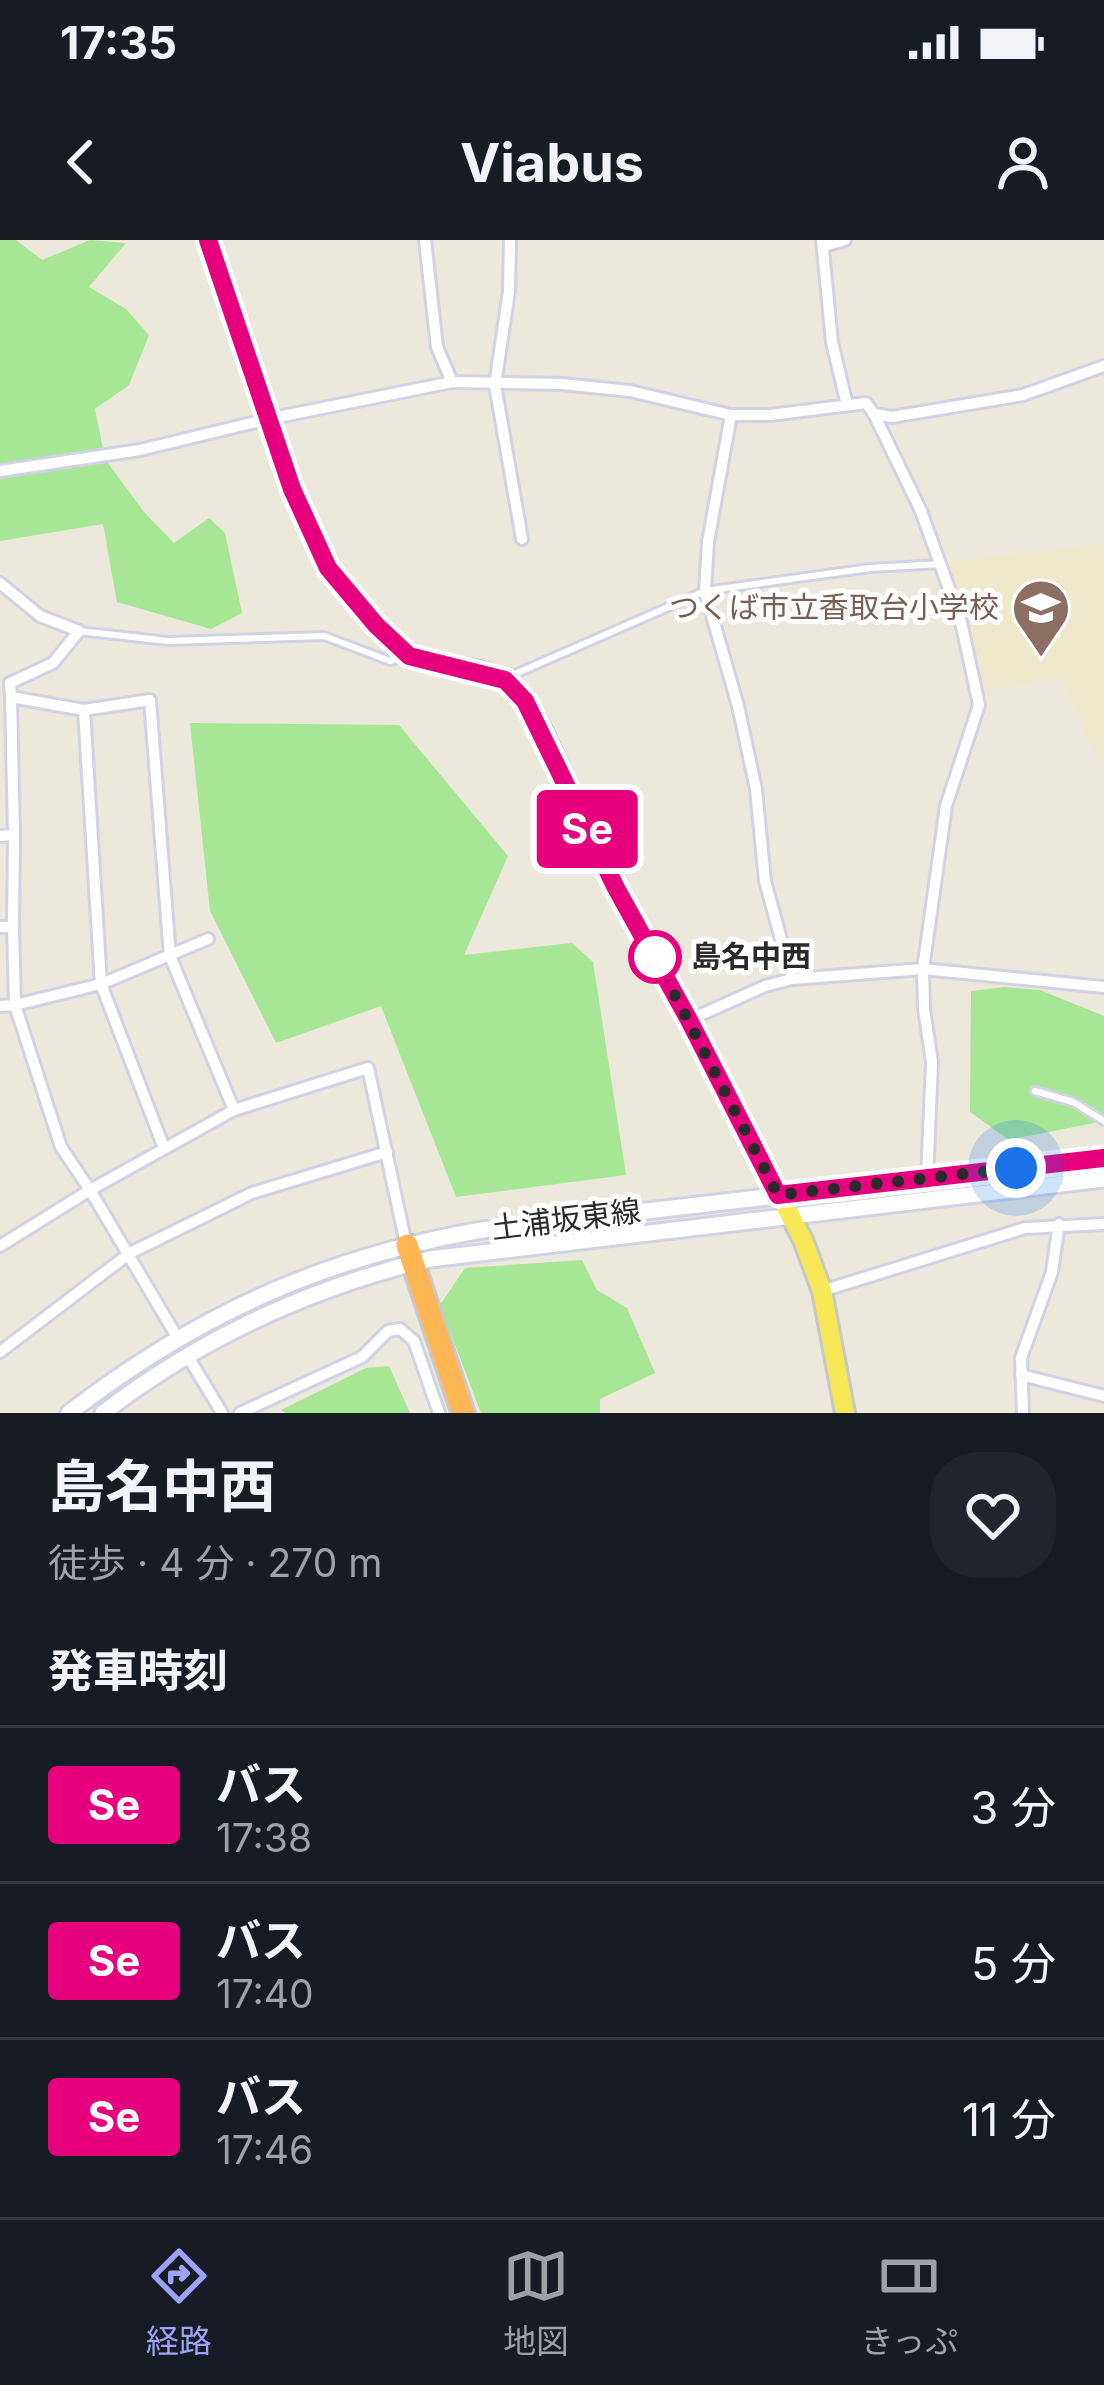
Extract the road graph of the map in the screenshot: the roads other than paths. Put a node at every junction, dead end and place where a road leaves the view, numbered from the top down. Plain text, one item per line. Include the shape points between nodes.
1 (208, 240) edge
2 (425, 240) edge
3 (510, 240) edge
4 (845, 240) edge
5 (823, 243) edge
6 (1104, 366) edge
7 (452, 382) junction
8 (495, 385) junction
9 (847, 405) junction
10 (874, 414) junction
11 (730, 415) junction
12 (268, 419) junction
13 (0, 471) edge
14 (522, 539) dead end
15 (940, 564) junction
16 (0, 583) edge
17 (705, 591) junction
18 (79, 631) junction
19 (409, 656) junction
20 (505, 680) junction
21 (11, 698) junction
22 (84, 710) junction
23 (14, 835) junction
24 (0, 836) edge
25 (6, 927) edge
26 (208, 939) dead end
27 (170, 956) junction
28 (923, 969) junction
29 (792, 979) junction
30 (101, 984) junction
31 (1104, 987) edge
32 (15, 1005) junction
33 (0, 1006) edge
34 (689, 1020) junction
35 (1035, 1091) dead end
36 (234, 1110) junction
37 (1104, 1121) edge
38 (164, 1148) junction
39 (387, 1152) junction
40 (1104, 1158) edge
41 (927, 1178) junction
42 (1104, 1179) edge
43 (90, 1190) junction
44 (778, 1195) junction
45 (789, 1215) junction
46 (1059, 1224) junction
47 (1104, 1224) edge
48 (0, 1227) edge
49 (5, 1242) edge
50 (130, 1253) junction
51 (409, 1254) junction
52 (822, 1291) junction
53 (177, 1337) junction
54 (0, 1352) edge
55 (187, 1355) junction
56 (1021, 1375) junction
57 (1104, 1396) edge
58 (69, 1413) edge
59 (103, 1413) edge
60 (222, 1413) edge
61 (240, 1413) edge
62 (439, 1413) edge
63 (463, 1413) edge
64 (845, 1413) edge
65 (1023, 1413) edge

1 - 12 main road
2 - 7 street via 437,347
3 - 8 street
4 - 5 street
5 - 9 street
6 - 10 street via 1023,395
7 - 8 street
7 - 12 street
8 - 11 street via 630,392
8 - 14 street
9 - 10 street via 866,403
9 - 11 street
10 - 15 street
11 - 17 street
12 - 13 street via 140,450
12 - 19 main road via 328,568
15 - 17 lane
15 - 28 street via 979,705 946,806
16 - 18 street via 40,616
17 - 20 lane
17 - 29 street via 738,706 766,881
18 - 19 lane via 168,641 324,635 391,661
18 - 21 street via 53,663 10,683
19 - 20 main road
20 - 34 main road via 543,732
21 - 22 street
21 - 23 street
22 - 27 street via 150,700
22 - 30 street
23 - 24 street
23 - 25 street
25 - 32 street
26 - 27 street
27 - 30 street
27 - 36 street
28 - 29 street
28 - 31 street
28 - 41 street via 932,1062
29 - 34 street
30 - 32 street
30 - 38 street
32 - 33 street
32 - 43 street via 61,1147
34 - 44 main road
35 - 37 lane
36 - 38 street
36 - 39 street via 368,1068
38 - 43 street
39 - 50 street via 252,1193
39 - 51 street
40 - 41 main road, 土浦坂東線
41 - 44 main road, 土浦坂東線
42 - 45 main road, 土浦坂東線
43 - 49 street
43 - 50 street
44 - 45 main road
44 - 51 main road, 土浦坂東線 via 482,1230
45 - 51 main road, 土浦坂東線
45 - 52 main road
46 - 47 street
46 - 52 street
46 - 56 street
48 - 49 street
50 - 53 street
50 - 54 street
51 - 53 main road, 土浦坂東線 via 294,1279
51 - 55 main road, 土浦坂東線
51 - 63 highway
52 - 64 main road
53 - 58 main road, 土浦坂東線
55 - 59 main road, 土浦坂東線
55 - 60 street
56 - 57 street
56 - 65 street
61 - 62 street via 362,1357 400,1329 414,1341

